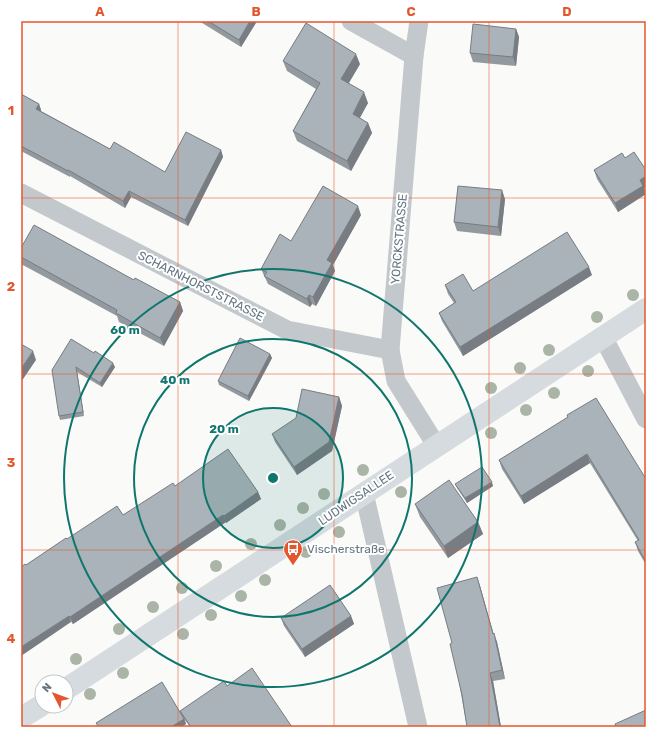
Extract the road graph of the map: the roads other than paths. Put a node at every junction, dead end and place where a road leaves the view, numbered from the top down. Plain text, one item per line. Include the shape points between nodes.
1 (351, 21) edge
2 (420, 21) edge
3 (414, 56) junction
4 (21, 193) edge
5 (646, 309) edge
6 (603, 336) junction
7 (390, 350) junction
8 (646, 419) edge
9 (436, 445) junction
10 (364, 492) junction
11 (74, 684) edge
12 (34, 710) edge
13 (21, 718) edge
14 (418, 727) edge

1 - 3 street
2 - 3 street, YORCKSTRASSE
3 - 7 street, YORCKSTRASSE
4 - 7 street, SCHARNHORSTSTRASSE via 287,330
5 - 6 street, LUDWIGSALLEE
6 - 8 street
6 - 9 street, LUDWIGSALLEE
7 - 9 street, YORCKSTRASSE via 396,381
9 - 10 street, LUDWIGSALLEE
10 - 11 street, LUDWIGSALLEE
10 - 14 street
12 - 13 street

